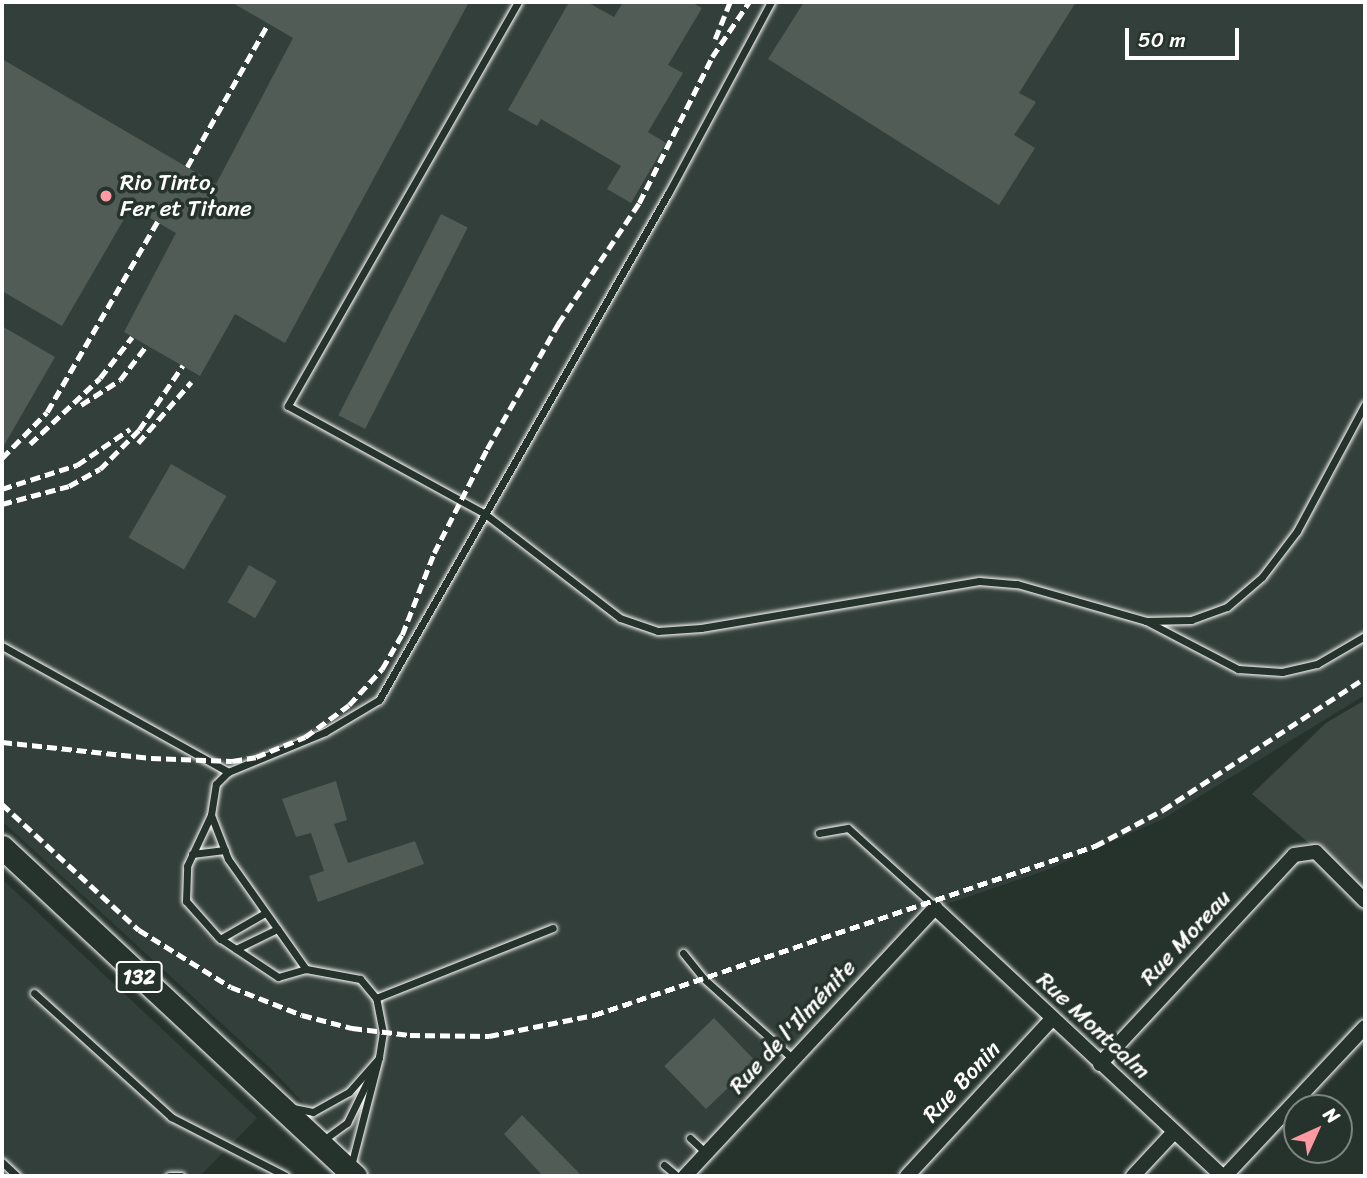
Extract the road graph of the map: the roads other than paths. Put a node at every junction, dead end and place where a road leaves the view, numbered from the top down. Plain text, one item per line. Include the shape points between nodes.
1 (518, 2) edge
2 (771, 2) edge
3 (1365, 404) edge
4 (485, 514) junction
5 (1146, 621) junction
6 (1365, 636) edge
7 (2, 646) edge
8 (228, 772) junction
9 (211, 815) junction
10 (819, 833) dead end
11 (225, 850) junction
12 (4, 854) edge
13 (192, 855) junction
14 (1365, 901) edge
15 (935, 908) junction
16 (265, 913) junction
17 (277, 929) junction
18 (553, 929) dead end
19 (220, 939) junction
20 (236, 949) junction
21 (683, 953) dead end
22 (306, 969) junction
23 (34, 993) dead end
24 (376, 998) junction
25 (1052, 1019) junction
26 (1365, 1027) edge
27 (379, 1057) junction
28 (794, 1059) junction
29 (1100, 1064) junction
30 (271, 1097) junction
31 (1174, 1132) junction
32 (690, 1139) dead end
33 (321, 1142) junction
34 (706, 1153) junction
35 (2, 1162) edge
36 (664, 1164) dead end
37 (352, 1173) edge
38 (17, 1176) edge
39 (169, 1176) edge
40 (181, 1176) edge
41 (286, 1176) edge
42 (677, 1176) edge
43 (685, 1176) edge
44 (906, 1176) edge
45 (1133, 1176) edge
46 (1223, 1176) edge

1 - 4 lane via 288,406
2 - 4 lane via 670,192
3 - 5 lane via 1297,531 1262,577 1227,607 1191,620
4 - 5 lane via 620,618 658,631 701,628 979,581 1017,584
4 - 8 lane via 379,700 325,732
5 - 6 lane via 1238,669 1282,672 1317,664
7 - 8 lane
8 - 9 lane via 216,784
9 - 11 lane
9 - 13 lane
10 - 15 lane via 848,828
11 - 13 lane
11 - 16 lane
12 - 30 main road, 132
13 - 19 lane via 187,866 186,901
14 - 29 street, Rue Moreau via 1311,850 1294,855
15 - 25 street, Rue Montcalm
15 - 28 street, Rue de l'Ilménite
16 - 17 lane
16 - 19 lane
17 - 20 lane
17 - 22 lane
18 - 24 lane
19 - 20 lane
20 - 22 lane via 278,977
21 - 28 lane via 702,978
22 - 24 lane via 360,979
23 - 41 lane via 171,1117
24 - 27 lane via 383,1032
25 - 29 street, Rue Montcalm
25 - 44 street, Rue Bonin
26 - 46 street
27 - 30 lane via 349,1093 313,1112 293,1109
27 - 33 lane via 347,1123
27 - 37 lane
28 - 34 street, Rue de l'Ilménite
29 - 31 street, Rue Montcalm
30 - 33 main road, 132
31 - 45 street
31 - 46 street, Rue Montcalm
32 - 34 lane
33 - 37 main road, 132
34 - 43 street, Rue de l'Ilménite
35 - 38 lane
36 - 42 lane
39 - 40 lane

